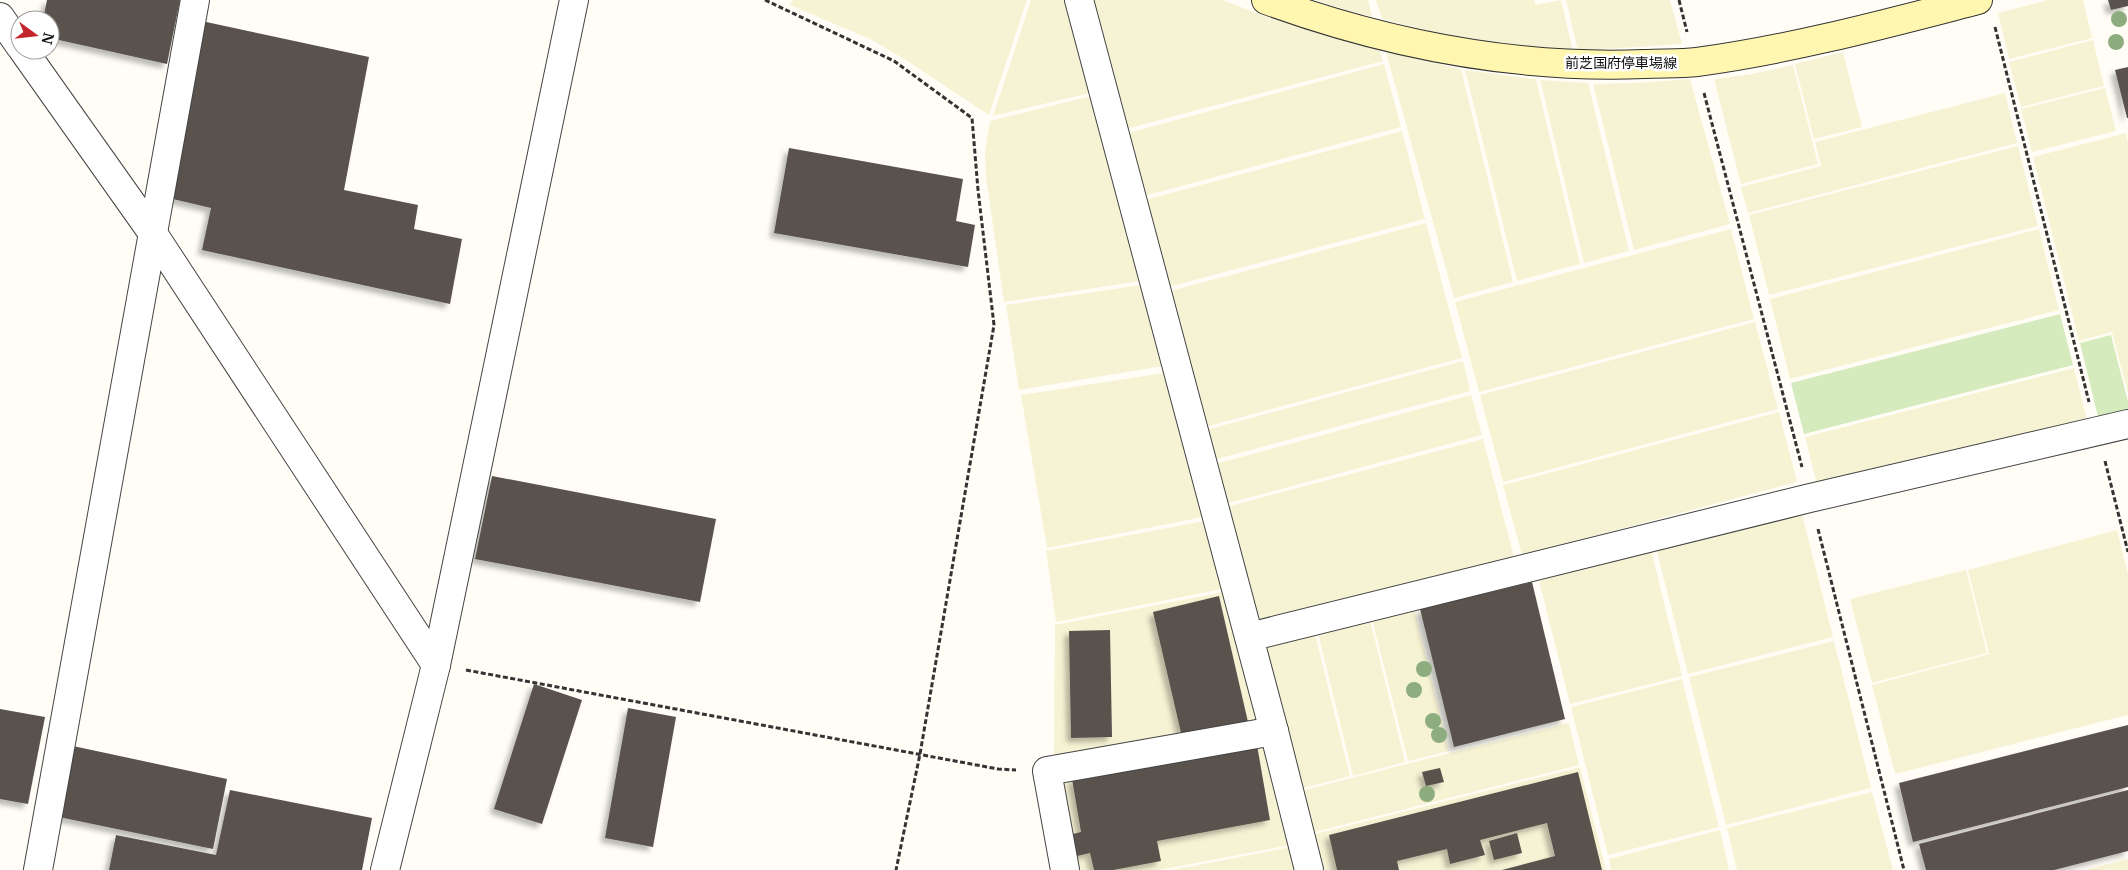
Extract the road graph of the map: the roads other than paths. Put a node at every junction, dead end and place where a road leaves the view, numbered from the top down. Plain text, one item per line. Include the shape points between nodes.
1 (195, 0) edge
2 (574, 0) edge
3 (1079, 0) edge
4 (1266, 0) edge
5 (1985, 10) edge
6 (0, 18) edge
7 (10, 32) edge
8 (30, 60) edge
9 (154, 235) junction
10 (2128, 424) edge
11 (1249, 637) junction
12 (436, 665) junction
13 (1274, 731) junction
14 (38, 870) edge
15 (385, 870) edge
16 (1065, 870) edge
17 (1309, 870) edge

1 - 9 street
2 - 12 street
3 - 11 street
4 - 5 main road, 前芝国府停車場線 via 1326,21 1403,41 1538,62 1607,65 1695,62
6 - 7 street
8 - 9 street
9 - 12 street
9 - 14 street
10 - 11 street via 1810,498
11 - 13 street
12 - 15 street
13 - 16 street via 1047,771
13 - 17 street

